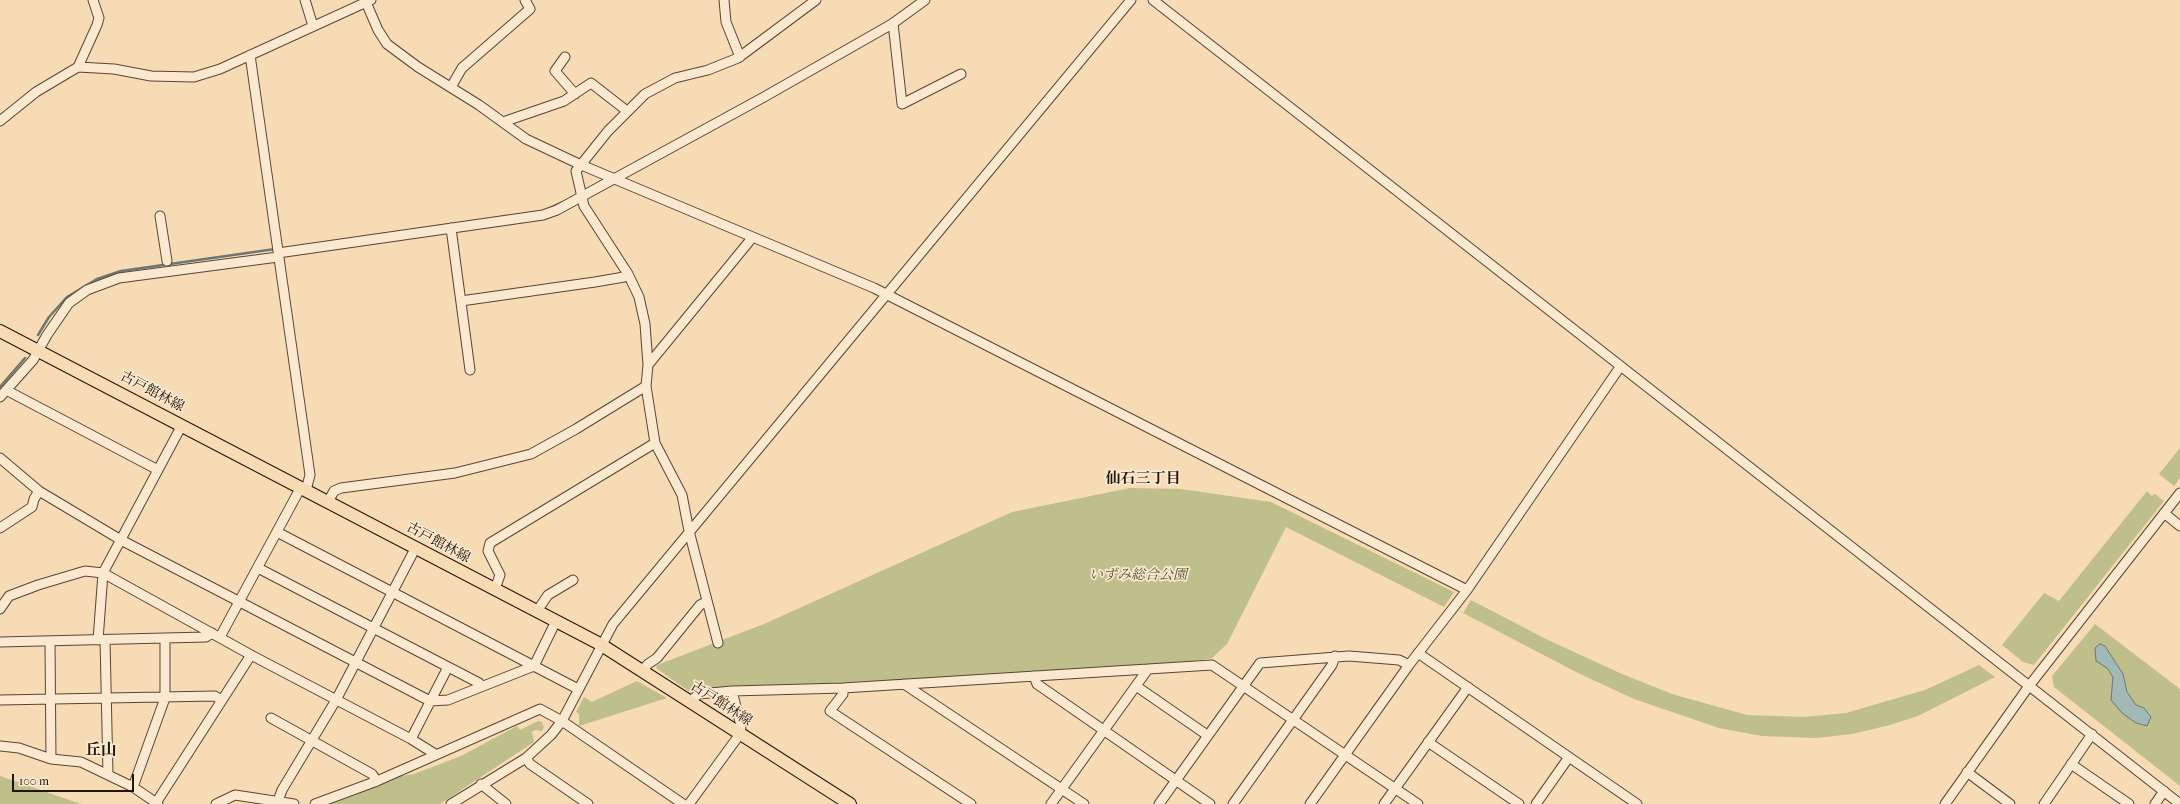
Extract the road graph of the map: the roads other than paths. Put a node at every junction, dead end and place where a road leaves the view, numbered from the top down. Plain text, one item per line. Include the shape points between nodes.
1 (94, 0) edge
2 (305, 0) edge
3 (526, 0) edge
4 (724, 0) edge
5 (816, 0) edge
6 (925, 0) edge
7 (1131, 0) edge
8 (1153, 0) edge
9 (368, 1) edge
10 (893, 23) junction
11 (313, 26) junction
12 (250, 55) junction
13 (565, 57) dead end
14 (740, 57) junction
15 (78, 66) junction
16 (961, 74) dead end
17 (451, 87) junction
18 (575, 94) junction
19 (627, 111) junction
20 (0, 121) edge
21 (503, 122) junction
22 (580, 164) junction
23 (614, 179) junction
24 (581, 198) junction
25 (160, 216) dead end
26 (451, 228) junction
27 (752, 238) junction
28 (278, 255) junction
29 (167, 261) dead end
30 (628, 274) junction
31 (886, 294) junction
32 (461, 301) junction
33 (0, 331) edge
34 (39, 350) junction
35 (648, 365) junction
36 (1620, 367) junction
37 (470, 370) dead end
38 (646, 386) junction
39 (3, 394) edge
40 (182, 425) junction
41 (655, 443) junction
42 (0, 458) edge
43 (158, 470) junction
44 (303, 489) junction
45 (39, 491) junction
46 (2180, 493) edge
47 (328, 502) junction
48 (2164, 513) junction
49 (2180, 526) edge
50 (0, 528) edge
51 (689, 531) junction
52 (277, 532) junction
53 (121, 540) junction
54 (416, 548) junction
55 (258, 568) junction
56 (103, 573) junction
57 (573, 580) dead end
58 (495, 589) junction
59 (1467, 590) junction
60 (392, 592) junction
61 (5, 596) edge
62 (239, 602) junction
63 (706, 602) junction
64 (0, 609) edge
65 (537, 611) junction
66 (556, 621) junction
67 (374, 628) junction
68 (216, 635) junction
69 (165, 639) junction
70 (102, 640) junction
71 (0, 642) edge
72 (50, 642) junction
73 (718, 643) dead end
74 (600, 644) junction
75 (1418, 653) junction
76 (251, 655) junction
77 (1335, 656) junction
78 (355, 662) junction
79 (1409, 665) junction
80 (448, 666) junction
81 (534, 666) junction
82 (1148, 669) junction
83 (642, 671) junction
84 (1034, 676) junction
85 (904, 684) junction
86 (1242, 685) junction
87 (481, 686) junction
88 (1136, 686) junction
89 (2029, 686) junction
90 (1468, 687) junction
91 (843, 688) junction
92 (578, 689) junction
93 (732, 691) junction
94 (106, 697) junction
95 (165, 698) junction
96 (51, 699) junction
97 (0, 700) edge
98 (221, 700) junction
99 (336, 700) junction
100 (430, 702) junction
101 (690, 702) junction
102 (271, 718) dead end
103 (1293, 720) junction
104 (562, 721) junction
105 (1104, 731) junction
106 (740, 734) junction
107 (2092, 734) junction
108 (1207, 735) junction
109 (411, 739) junction
110 (312, 740) junction
111 (1428, 742) junction
112 (0, 746) edge
113 (435, 754) junction
114 (1345, 755) junction
115 (1569, 757) junction
116 (51, 758) junction
117 (526, 758) junction
118 (2071, 764) junction
119 (1966, 772) junction
120 (108, 774) junction
121 (1176, 780) junction
122 (377, 781) junction
123 (481, 784) junction
124 (133, 787) junction
125 (1395, 788) junction
126 (1062, 789) junction
127 (2164, 791) junction
128 (278, 801) junction
129 (157, 803) edge
130 (216, 804) edge
131 (294, 804) edge
132 (315, 804) edge
133 (451, 804) edge
134 (506, 804) edge
135 (588, 804) edge
136 (683, 804) edge
137 (689, 804) edge
138 (850, 804) edge
139 (971, 804) edge
140 (1051, 804) edge
141 (1084, 804) edge
142 (1159, 804) edge
143 (1210, 804) edge
144 (1233, 804) edge
145 (1310, 804) edge
146 (1384, 804) edge
147 (1418, 804) edge
148 (1519, 804) edge
149 (1536, 804) edge
150 (1637, 804) edge
151 (1945, 804) edge
152 (2010, 804) edge
153 (2044, 804) edge
154 (2129, 804) edge
155 (2155, 804) edge
156 (2180, 804) edge

1 - 15 street via 97,25
2 - 11 street
3 - 17 street via 530,9 462,68
4 - 14 street via 726,22
5 - 14 street
6 - 10 street
7 - 31 street
8 - 36 street
9 - 11 street
9 - 17 street via 386,44
10 - 16 street via 902,104
10 - 23 street
11 - 12 street
12 - 15 street via 220,69 194,77 152,76
12 - 28 street
13 - 18 street via 555,71
14 - 19 street via 708,70 675,78 646,94
15 - 20 street via 36,92
17 - 21 street
18 - 19 street via 591,83
18 - 21 street via 564,101
19 - 22 street
21 - 22 street via 526,139
22 - 23 street
22 - 24 street via 576,171
23 - 24 street
23 - 27 street
24 - 26 street via 543,215
24 - 30 street via 590,217
25 - 29 street
26 - 28 street
26 - 32 street
27 - 31 street
27 - 35 street
28 - 34 street via 119,278 92,287 69,303
28 - 44 street via 310,475
30 - 32 street via 616,278
30 - 35 street via 639,297 645,324
31 - 51 street
31 - 59 street
32 - 37 street
33 - 34 main road, 古戸館林線
34 - 39 street
34 - 40 main road, 古戸館林線
35 - 38 street
36 - 59 street
36 - 89 street
38 - 41 street
38 - 47 street via 531,454 455,473 341,488 334,491
39 - 43 street
40 - 43 street
40 - 44 main road, 古戸館林線
41 - 51 street via 682,495
41 - 58 street via 490,543 488,551 500,576
42 - 45 street
43 - 53 street
44 - 47 main road, 古戸館林線
44 - 52 street
45 - 50 street via 32,507
45 - 53 street
46 - 48 street
47 - 54 main road, 古戸館林線
48 - 49 street
48 - 89 street
51 - 63 street
51 - 74 street via 613,624
52 - 55 street
52 - 60 street
53 - 56 street
53 - 62 street
54 - 58 main road, 古戸館林線
54 - 60 street
55 - 62 street
55 - 67 street
56 - 61 street via 85,571
56 - 68 street
56 - 70 street
57 - 65 street via 548,595
58 - 65 main road, 古戸館林線
59 - 75 street
60 - 67 street
60 - 81 street
61 - 64 street
62 - 68 street
62 - 78 street
63 - 73 street
63 - 83 street via 700,605 657,658
65 - 66 main road, 古戸館林線
66 - 74 main road, 古戸館林線
66 - 81 street
67 - 78 street
67 - 80 street
68 - 69 street
68 - 76 street
69 - 70 street
69 - 95 street
70 - 72 street
70 - 94 street
71 - 72 street
72 - 96 street
74 - 83 main road, 古戸館林線
74 - 92 street
75 - 79 street
75 - 90 street
76 - 98 street
76 - 99 street
77 - 79 street via 1399,660
77 - 86 street via 1260,663
77 - 103 street via 1332,665
78 - 99 street
78 - 100 street
79 - 114 street
80 - 87 street
80 - 100 street
81 - 87 street
81 - 92 street
82 - 84 street
82 - 86 street via 1212,665
82 - 88 street
83 - 101 main road, 古戸館林線
84 - 85 street
84 - 105 street via 1037,684
85 - 91 street
85 - 126 street
86 - 103 street
86 - 108 street
87 - 100 street via 448,700
88 - 105 street
88 - 108 street
89 - 107 street
89 - 119 street
90 - 111 street
90 - 115 street
91 - 93 street
91 - 139 street via 843,694 830,711
92 - 104 street
93 - 101 street via 699,694
93 - 106 street via 741,726
94 - 95 street
94 - 96 street
94 - 120 street
95 - 98 street via 215,696
95 - 124 street
96 - 97 street
96 - 116 street
98 - 129 street
99 - 109 street
99 - 110 street
100 - 109 street
101 - 106 main road, 古戸館林線
102 - 110 street
103 - 114 street
103 - 144 street
104 - 113 street via 546,711 533,711
104 - 117 street
104 - 136 street
105 - 121 street
105 - 126 street
106 - 137 street
106 - 138 main road, 古戸館林線
107 - 118 street
107 - 127 street
108 - 121 street
109 - 113 street
110 - 122 street via 372,774
110 - 128 street
111 - 125 street
111 - 148 street
112 - 116 street via 19,748
113 - 122 street
114 - 125 street
114 - 145 street
115 - 149 street
115 - 150 street
116 - 120 street via 75,760
117 - 123 street
117 - 135 street via 530,764
118 - 153 street
118 - 154 street
119 - 151 street
119 - 152 street
120 - 124 street
121 - 142 street
121 - 143 street
122 - 132 street
123 - 133 street
123 - 134 street
124 - 129 street
125 - 146 street
125 - 147 street
126 - 140 street
126 - 141 street
127 - 155 street
127 - 156 street
128 - 130 street via 235,795
128 - 131 street

